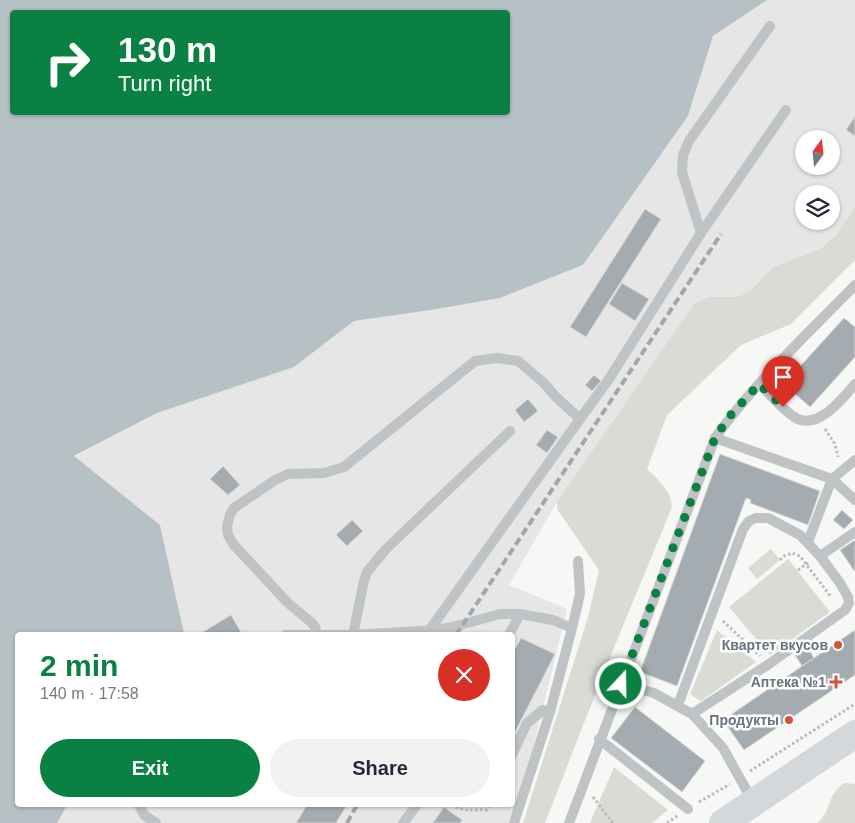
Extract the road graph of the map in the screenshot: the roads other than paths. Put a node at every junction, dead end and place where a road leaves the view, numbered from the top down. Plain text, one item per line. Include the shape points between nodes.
1 (770, 26) dead end
2 (786, 110) dead end
3 (701, 232) junction
4 (855, 285) edge
5 (759, 384) junction
6 (855, 384) edge
7 (580, 419) junction
8 (510, 431) dead end
9 (715, 438) junction
10 (855, 460) edge
11 (832, 479) junction
12 (855, 500) edge
13 (855, 532) edge
14 (808, 542) junction
15 (820, 556) junction
16 (578, 561) dead end
17 (520, 614) junction
18 (572, 628) junction
19 (316, 632) edge
20 (354, 632) edge
21 (428, 632) edge
22 (511, 632) edge
23 (621, 684) junction
24 (678, 705) junction
25 (550, 712) junction
26 (692, 714) junction
27 (855, 734) edge
28 (599, 739) junction
29 (515, 749) edge
30 (754, 803) junction
31 (140, 807) edge
32 (415, 807) edge
33 (688, 809) road end
34 (156, 823) edge
35 (403, 823) edge
36 (514, 823) edge
37 (569, 823) edge
38 (723, 823) edge

1 - 3 lane via 699,127 683,156 682,172
2 - 3 lane
3 - 7 lane
4 - 5 lane
5 - 6 lane via 793,417 809,421 830,410
5 - 9 lane
7 - 19 lane via 518,362 497,358 475,361 344,468 324,473 288,474 234,508 227,521 228,535 234,545 288,603 312,623
7 - 21 lane
8 - 20 lane via 374,562 364,581
9 - 11 lane
9 - 23 lane
10 - 11 lane
11 - 12 lane
11 - 14 lane
13 - 15 lane
14 - 15 lane
14 - 24 lane via 768,518 749,521 743,529
15 - 26 lane via 848,597 849,603 842,612
16 - 18 lane via 580,594
17 - 18 lane via 553,620
17 - 21 lane via 500,614
17 - 22 lane
18 - 25 lane
23 - 24 lane via 654,693
23 - 28 lane
24 - 26 lane
25 - 29 lane via 543,710 527,723
25 - 36 lane
26 - 30 lane via 724,748
27 - 30 main road
28 - 33 lane
28 - 37 lane
30 - 38 main road
31 - 34 lane via 144,815
32 - 35 lane

